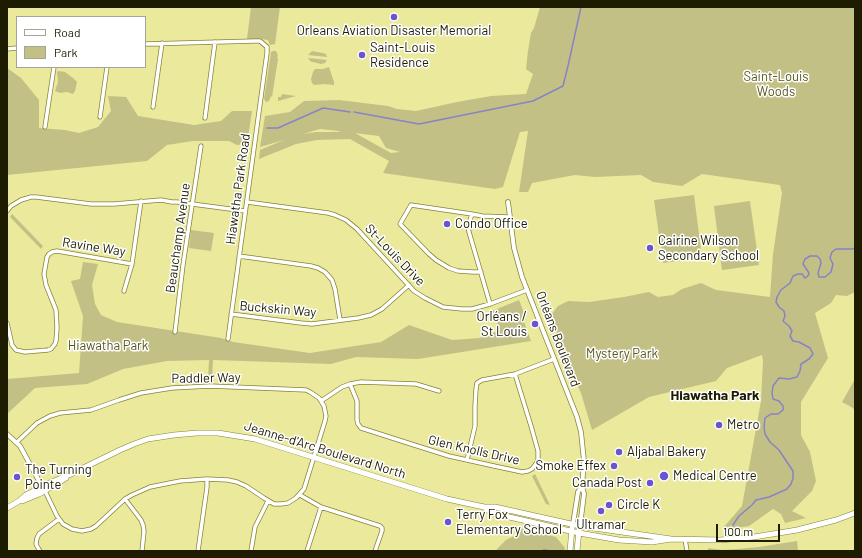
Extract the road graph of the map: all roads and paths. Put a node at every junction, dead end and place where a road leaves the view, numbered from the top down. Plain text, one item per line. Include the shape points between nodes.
1 (215, 42) junction
2 (162, 43) junction
3 (146, 44) edge
4 (54, 68) edge
5 (107, 68) edge
6 (153, 107) dead end
7 (100, 117) dead end
8 (205, 118) dead end
9 (45, 127) dead end
10 (201, 146) dead end
11 (141, 201) junction
12 (247, 202) junction
13 (508, 202) dead end
14 (192, 204) junction
15 (7, 210) edge
16 (245, 211) junction
17 (472, 214) junction
18 (509, 217) junction
19 (239, 256) junction
20 (132, 264) junction
21 (481, 272) junction
22 (409, 285) junction
23 (527, 290) junction
24 (124, 291) dead end
25 (490, 304) junction
26 (231, 314) junction
27 (340, 320) junction
28 (7, 323) edge
29 (175, 332) dead end
30 (228, 339) dead end
31 (554, 359) junction
32 (514, 374) junction
33 (350, 384) junction
34 (439, 391) dead end
35 (322, 401) junction
36 (7, 434) edge
37 (17, 442) junction
38 (314, 457) junction
39 (467, 460) junction
40 (207, 479) junction
41 (582, 486) junction
42 (43, 489) junction
43 (300, 495) junction
44 (125, 499) junction
45 (268, 501) junction
46 (321, 507) junction
47 (484, 507) junction
48 (7, 508) edge
49 (855, 513) edge
50 (59, 519) junction
51 (573, 524) junction
52 (580, 526) junction
53 (572, 531) junction
54 (579, 533) junction
55 (671, 539) junction
56 (685, 539) junction
57 (40, 551) edge
58 (142, 551) edge
59 (198, 551) edge
60 (251, 551) edge
61 (307, 551) edge
62 (375, 551) edge
63 (570, 551) edge
64 (577, 551) edge
65 (687, 551) edge

1 - 2 street
1 - 8 street
1 - 12 street, Hiawatha Park Road via 255,40 267,47
2 - 3 street
2 - 6 street
4 - 9 street
5 - 7 street
10 - 14 street, Beauchamp Avenue
11 - 14 street via 161,200
11 - 15 street via 89,204 31,197 21,200
11 - 20 street
12 - 16 street, Hiawatha Park Road
12 - 22 street, St-Louis Drive via 328,213 341,218 357,229
13 - 18 street, Orléans Boulevard
14 - 16 street
14 - 29 street, Beauchamp Avenue
16 - 19 street, Hiawatha Park Road
17 - 18 street
17 - 21 street via 468,226
17 - 21 street via 411,205 400,224 429,254 449,268
18 - 23 street, Orléans Boulevard via 514,248
19 - 26 street, Hiawatha Park Road
19 - 27 street via 318,268 332,280 336,289
20 - 24 street
20 - 28 street, Ravine Way via 52,252 47,257 44,274 56,310 55,344 48,350 16,350 12,345
21 - 25 street
22 - 25 street, St-Louis Drive via 425,298 443,306 472,309
22 - 27 street, Buckskin Way via 377,312
23 - 25 street, St-Louis Drive
23 - 31 street, Orléans Boulevard
26 - 27 street, Buckskin Way via 301,324
26 - 30 street, Hiawatha Park Road
31 - 32 street
31 - 41 street, Orléans Boulevard via 581,432 584,461
32 - 39 street via 478,383 475,426
32 - 39 street, Glen Knolls Drive via 538,451 538,461 532,469 522,472
33 - 34 street via 416,384
33 - 35 street
33 - 39 street, Glen Knolls Drive via 357,401 357,420 361,428
35 - 37 street, Paddler Way via 315,394 298,390 205,386 172,388 141,394 91,410 50,416 37,423
35 - 38 street via 326,421
36 - 37 street
37 - 42 street
38 - 42 main road, Jeanne-d'Arc Boulevard North via 255,439 218,433 174,435 148,439 120,450
38 - 43 street
38 - 47 main road, Jeanne-d'Arc Boulevard North
40 - 44 street via 189,479 150,487
40 - 45 street via 228,480 241,484
40 - 59 street
41 - 51 street, Orléans Boulevard via 578,492
41 - 52 street, Orléans Boulevard via 584,494
42 - 48 main road, Jeanne-d'Arc Boulevard North via 26,495
42 - 50 street
43 - 45 street via 284,504
43 - 46 street
44 - 50 street via 91,529 72,529
44 - 58 street via 143,525
45 - 60 street via 255,527
46 - 61 street
46 - 62 street via 380,526 382,531
47 - 51 main road, Jeanne-d'Arc Boulevard North via 495,507
47 - 53 main road, Jeanne-d'Arc Boulevard North via 492,513
49 - 56 main road, Jeanne-d'Arc Boulevard North via 797,530 754,537 720,540
50 - 57 street via 39,534 36,544
51 - 52 main road, Jeanne-d'Arc Boulevard North
51 - 53 main road, Orléans Boulevard
52 - 54 main road, Orléans Boulevard
52 - 55 main road, Jeanne-d'Arc Boulevard North
53 - 54 main road, Jeanne-d'Arc Boulevard North
53 - 63 main road, Orléans Boulevard
54 - 55 main road, Jeanne-d'Arc Boulevard North via 619,540 652,542
54 - 64 main road, Orléans Boulevard
55 - 56 main road, Jeanne-d'Arc Boulevard North
56 - 65 street

